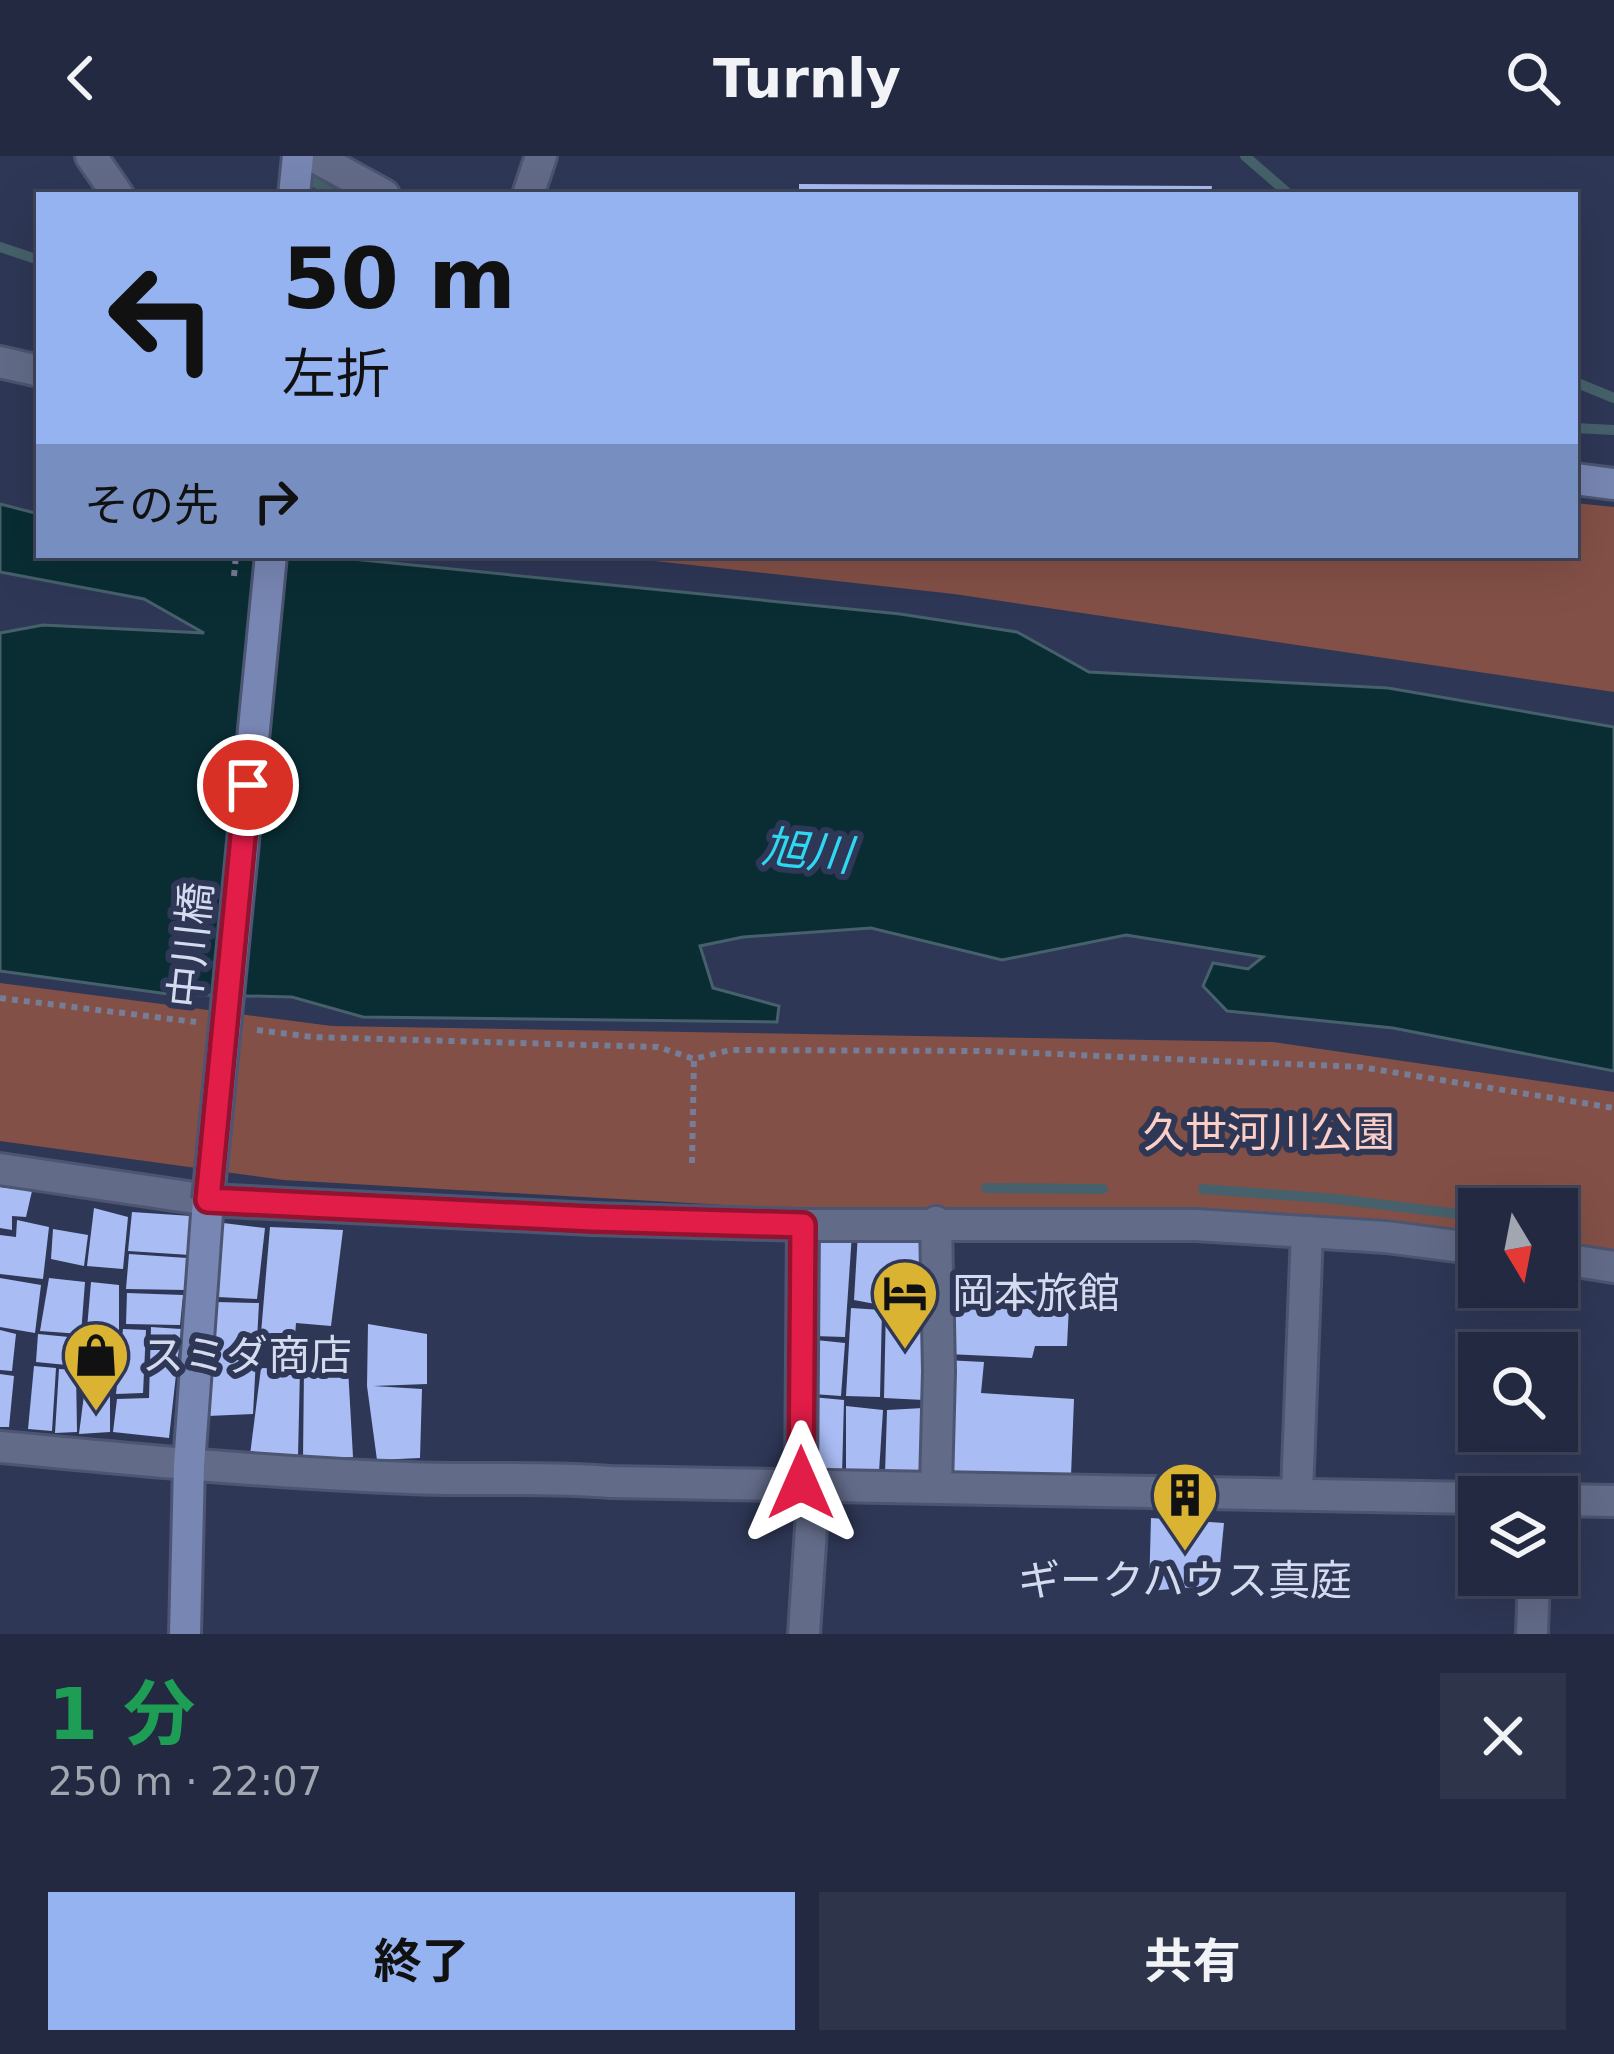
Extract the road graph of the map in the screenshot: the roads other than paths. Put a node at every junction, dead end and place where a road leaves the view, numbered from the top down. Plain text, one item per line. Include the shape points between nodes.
1 (91, 156) edge
2 (298, 156) edge
3 (313, 156) edge
4 (541, 156) edge
5 (116, 192) edge
6 (294, 192) edge
7 (379, 192) edge
8 (529, 192) edge
9 (0, 362) edge
10 (36, 370) edge
11 (1578, 479) edge
12 (1614, 484) edge
13 (271, 558) edge
14 (0, 1169) edge
15 (208, 1200) junction
16 (935, 1222) junction
17 (803, 1225) junction
18 (1306, 1232) junction
19 (1458, 1247) edge
20 (1578, 1261) edge
21 (1614, 1267) edge
22 (0, 1447) edge
23 (189, 1466) junction
24 (808, 1483) junction
25 (936, 1486) junction
26 (1297, 1493) junction
27 (1458, 1497) edge
28 (1578, 1500) edge
29 (1614, 1501) edge
30 (1533, 1596) edge
31 (185, 1634) edge
32 (804, 1634) edge
33 (1532, 1634) edge

1 - 5 street
2 - 6 street
3 - 7 street
4 - 8 street
9 - 10 street
11 - 12 street
13 - 15 street, 中川橋, bridge
14 - 15 street
15 - 17 street
15 - 23 street, 中川橋
16 - 17 street
16 - 18 street
16 - 25 street
17 - 24 street
18 - 19 street
18 - 26 street
20 - 21 street
22 - 23 street
23 - 24 street
23 - 31 street, 中川橋
24 - 25 street
24 - 32 street
25 - 26 street
26 - 27 street
28 - 29 street
30 - 33 street

